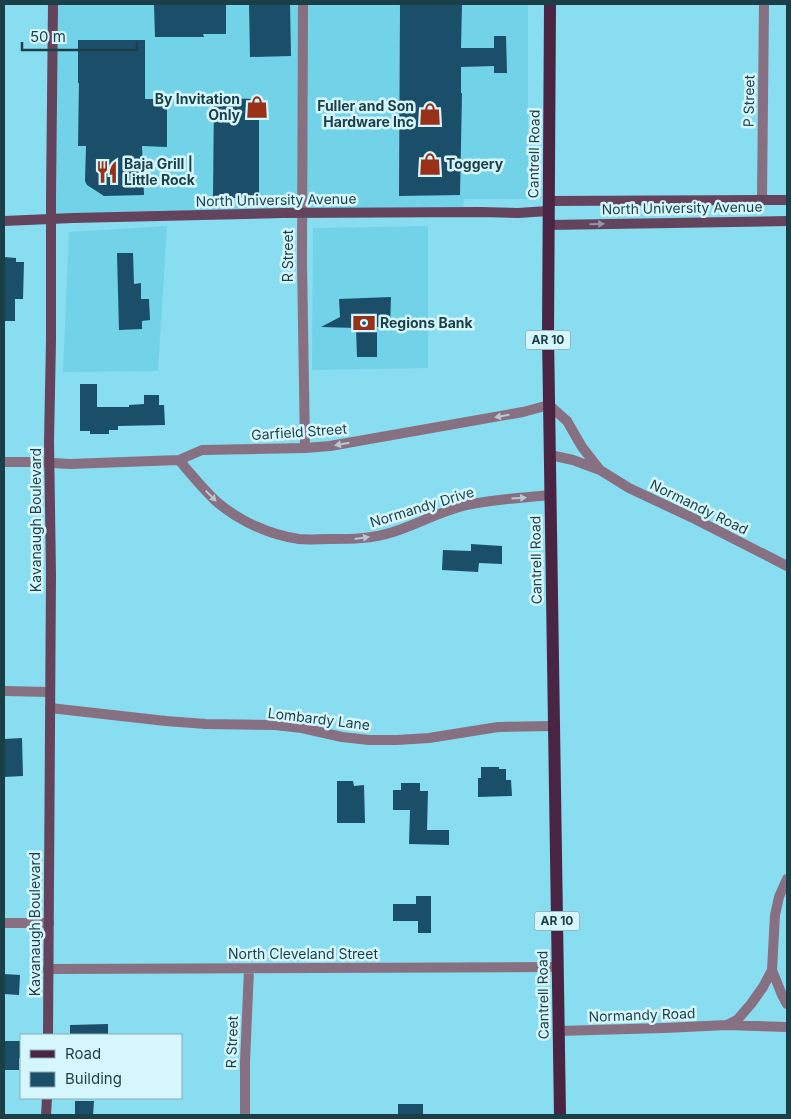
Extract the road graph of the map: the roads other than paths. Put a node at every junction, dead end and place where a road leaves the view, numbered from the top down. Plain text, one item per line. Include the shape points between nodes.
1 (53, 4) edge
2 (303, 4) edge
3 (550, 4) edge
4 (764, 4) edge
5 (762, 200) junction
6 (787, 200) edge
7 (548, 206) junction
8 (302, 213) junction
9 (51, 219) junction
10 (4, 221) edge
11 (787, 221) edge
12 (548, 225) junction
13 (549, 405) junction
14 (305, 448) junction
15 (550, 455) junction
16 (179, 460) junction
17 (4, 462) edge
18 (50, 463) junction
19 (600, 470) junction
20 (550, 495) junction
21 (787, 566) edge
22 (4, 691) edge
23 (49, 692) junction
24 (50, 708) junction
25 (554, 726) junction
26 (787, 879) edge
27 (4, 923) edge
28 (49, 923) junction
29 (558, 967) junction
30 (48, 969) junction
31 (248, 969) junction
32 (772, 970) junction
33 (787, 1004) edge
34 (727, 1025) junction
35 (787, 1027) edge
36 (558, 1031) junction
37 (48, 1034) edge
38 (47, 1099) edge
39 (46, 1115) edge
40 (245, 1115) edge
41 (560, 1115) edge

1 - 9 street, Kavanaugh Boulevard
2 - 8 street, R Street
3 - 7 main road, Cantrell Road / AR 10
4 - 5 street, P Street
5 - 6 street, North University Avenue
5 - 7 street, North University Avenue
7 - 8 street, North University Avenue via 518,213
7 - 12 main road, Cantrell Road / AR 10
8 - 9 street, North University Avenue
8 - 14 street, R Street
9 - 10 street, North University Avenue
9 - 18 street, Kavanaugh Boulevard
12 -> 11 street, North University Avenue
12 - 13 main road, Cantrell Road / AR 10
13 -> 14 street, Garfield Street
13 - 15 main road, Cantrell Road / AR 10
13 - 19 street, Normandy Road via 567,421
14 - 16 street, Garfield Street via 202,450
15 - 19 street, Normandy Road
15 - 20 main road, Cantrell Road / AR 10
16 - 18 street, Garfield Street
16 -> 20 street, Normandy Drive via 209,494 235,515 275,534 298,539 352,540 378,536 467,505
17 - 18 street, Garfield Street
18 - 23 street, Kavanaugh Boulevard
19 - 21 street, Normandy Road via 629,488
20 - 25 main road, Cantrell Road / AR 10
22 - 23 street
23 - 24 street, Kavanaugh Boulevard
24 - 25 street, Lombardy Lane via 206,724 275,725 369,740 429,738 498,727
24 - 28 street, Kavanaugh Boulevard
25 - 29 main road, Cantrell Road / AR 10
26 - 32 street via 775,915
27 - 28 street
28 - 30 street, Kavanaugh Boulevard
29 - 31 street, North Cleveland Street
29 - 36 main road, Cantrell Road / AR 10
30 - 31 street, North Cleveland Street
30 - 37 street, Kavanaugh Boulevard
31 - 40 street, R Street
32 - 33 street
32 - 34 street via 751,1004 737,1020
34 - 35 street, Normandy Road
34 - 36 street, Normandy Road
36 - 41 main road, Cantrell Road / AR 10
38 - 39 street

